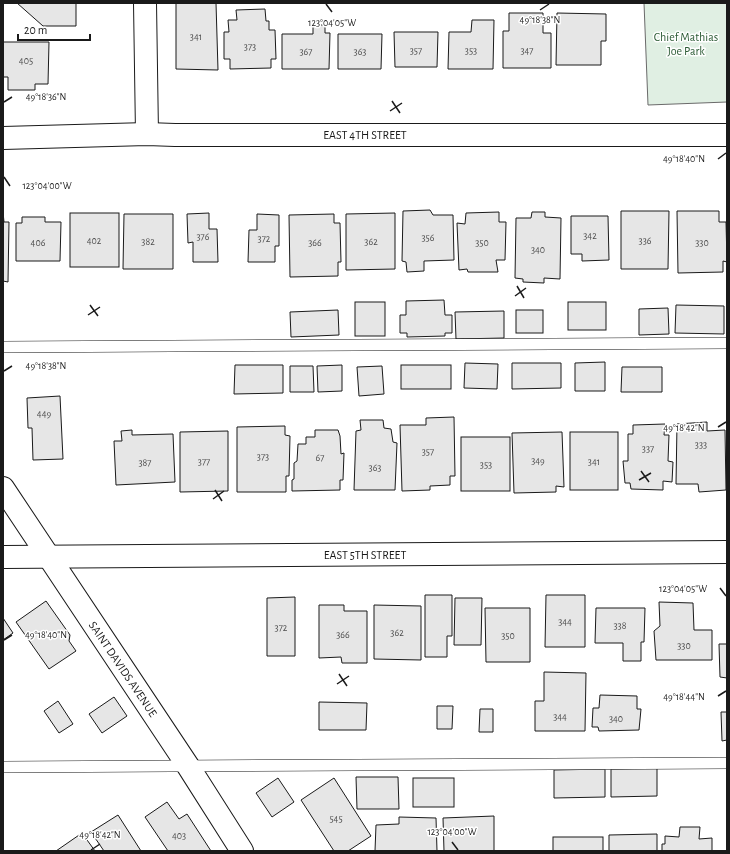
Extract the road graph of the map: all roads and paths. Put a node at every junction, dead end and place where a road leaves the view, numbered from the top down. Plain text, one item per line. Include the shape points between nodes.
1 (145, 3) edge
2 (147, 134) junction
3 (727, 135) edge
4 (3, 138) edge
5 (727, 342) edge
6 (3, 347) edge
7 (3, 488) edge
8 (727, 552) edge
9 (3, 557) edge
10 (49, 557) junction
11 (727, 763) edge
12 (188, 766) junction
13 (3, 767) edge
14 (242, 851) edge

1 - 2 street
2 - 3 street, EAST 4TH STREET
2 - 4 street, EAST 4TH STREET
5 - 6 lane
7 - 10 street, SAINT DAVIDS AVENUE
8 - 10 street, EAST 5TH STREET
9 - 10 street, EAST 5TH STREET
10 - 12 street, SAINT DAVIDS AVENUE
11 - 12 lane
12 - 13 lane
12 - 14 street, SAINT DAVIDS AVENUE

